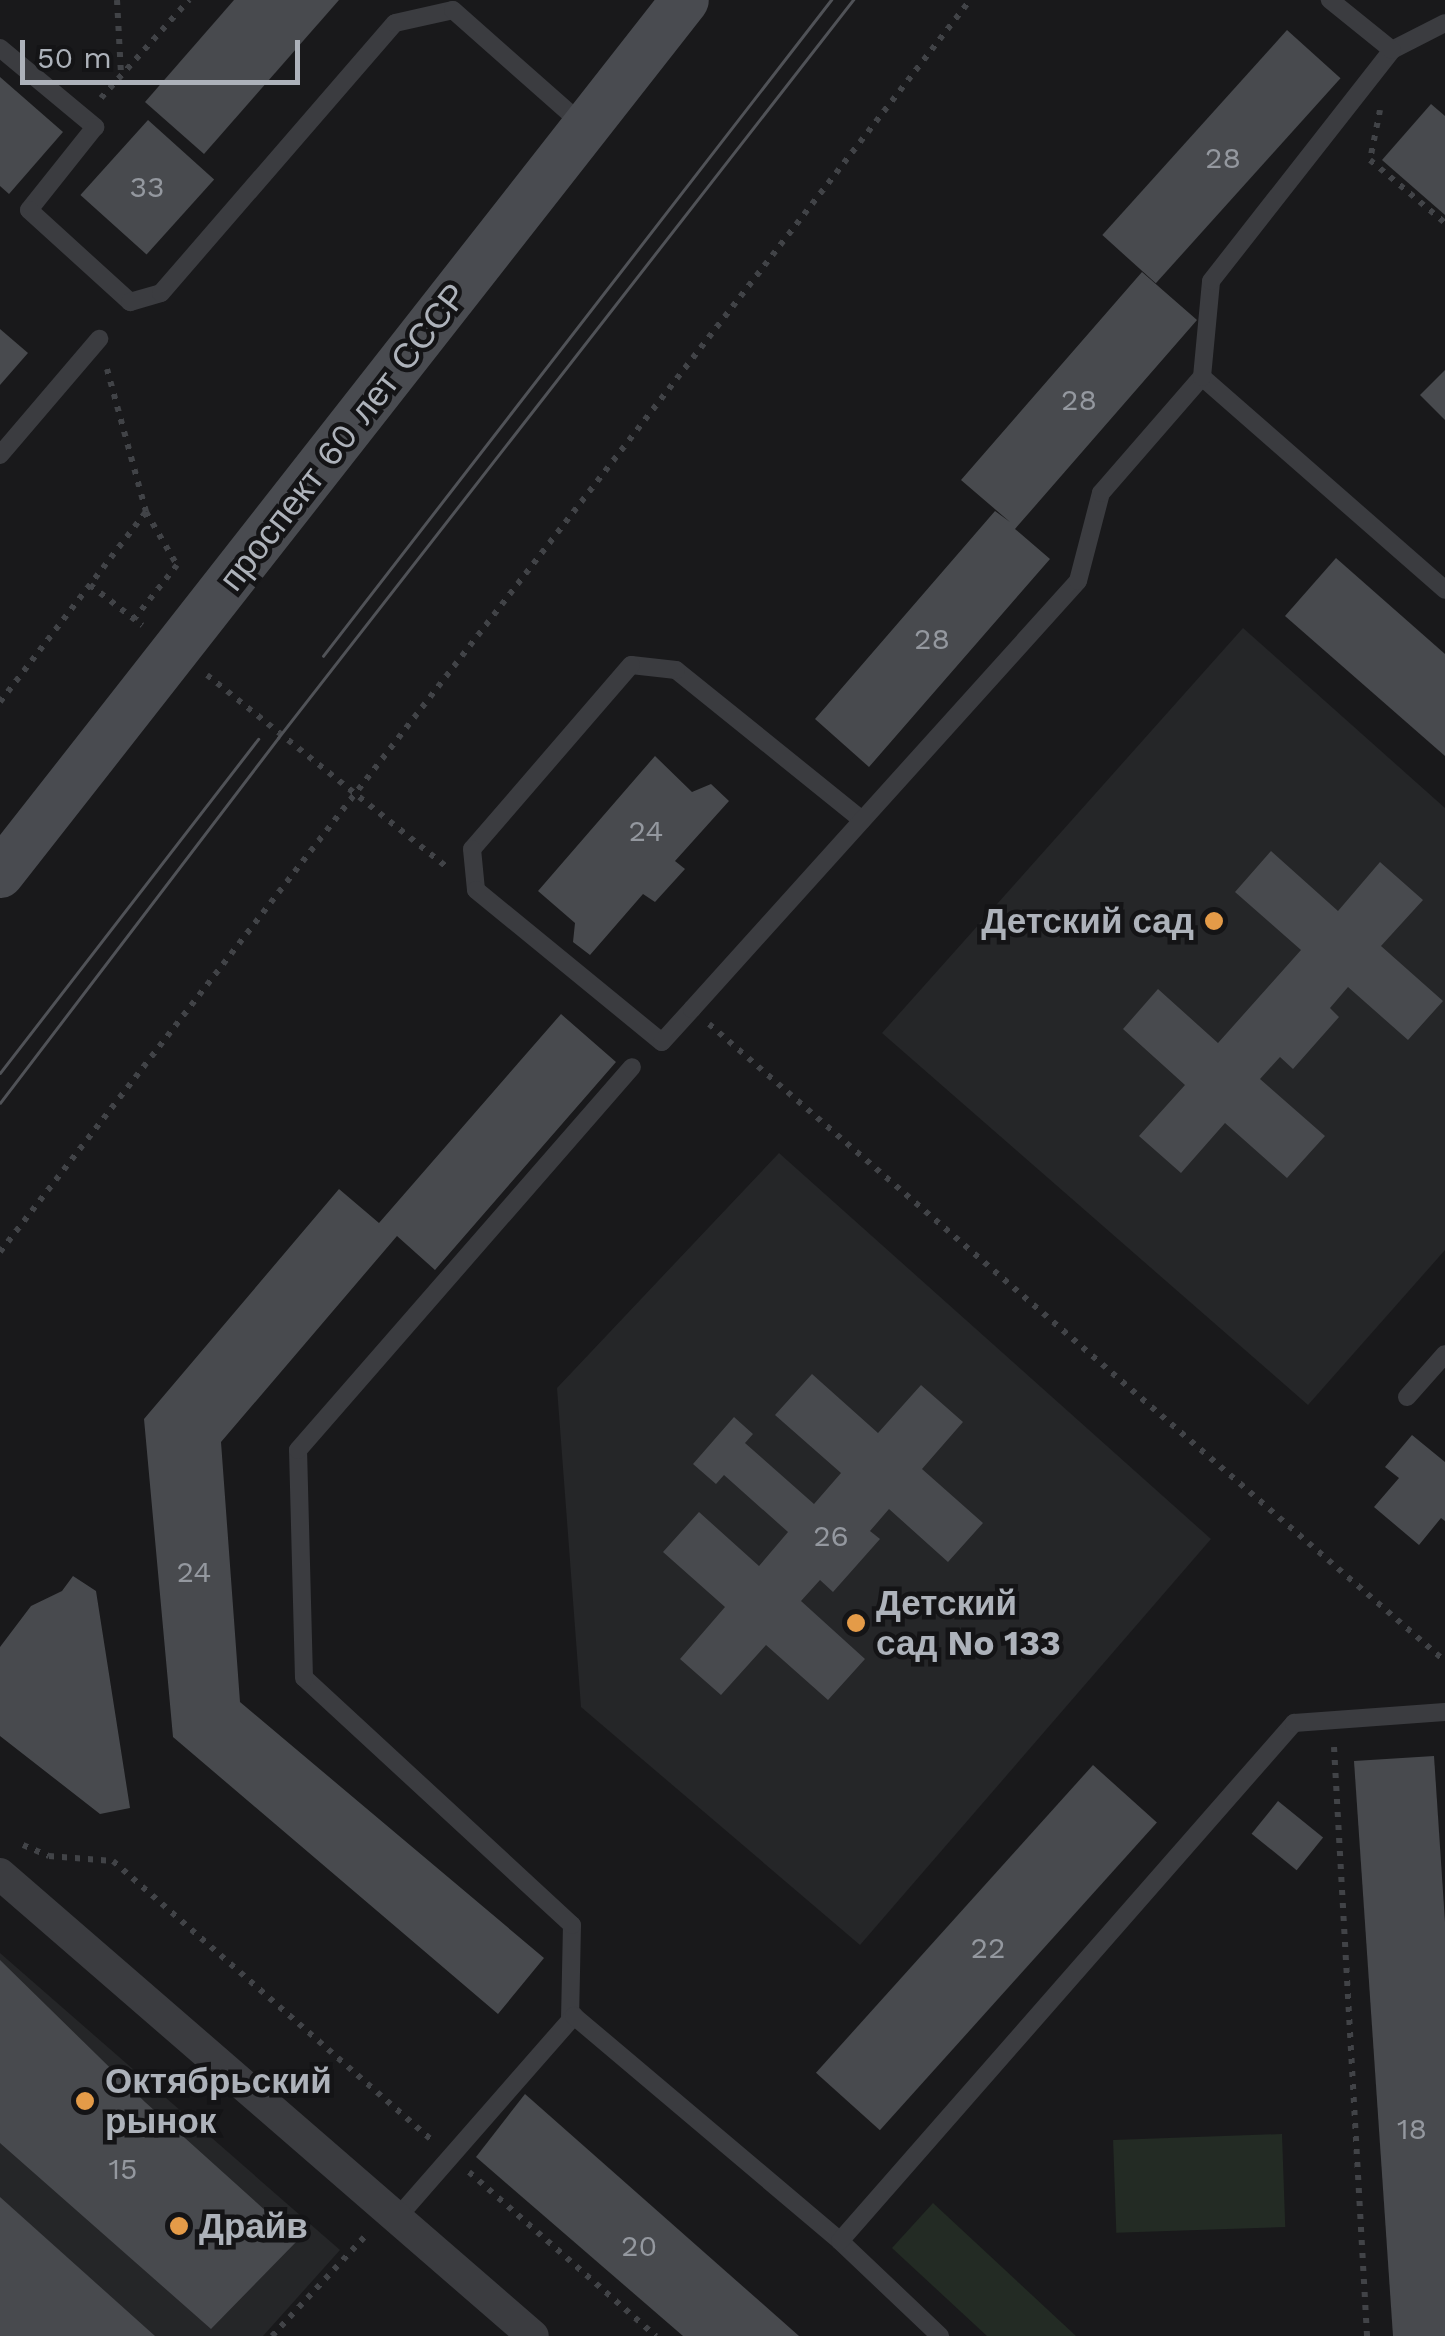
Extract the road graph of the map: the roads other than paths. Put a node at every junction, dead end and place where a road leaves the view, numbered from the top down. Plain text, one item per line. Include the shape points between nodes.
1 (685, 0) edge
2 (1330, 0) edge
3 (457, 5) edge
4 (1445, 23) edge
5 (0, 48) edge
6 (1392, 50) junction
7 (586, 127) junction
8 (98, 339) road end
9 (1202, 376) junction
10 (0, 455) edge
11 (1445, 590) edge
12 (862, 820) junction
13 (0, 874) edge
14 (632, 1068) dead end
15 (1445, 1354) edge
16 (1406, 1398) dead end
17 (1445, 1712) edge
18 (0, 1874) edge
19 (570, 2020) junction
20 (397, 2218) junction
21 (840, 2241) junction
22 (533, 2336) edge
23 (940, 2336) edge

1 - 7 main road, проспект 60 лет СССР
2 - 6 lane
3 - 5 lane via 395,23 161,293 125,308 29,210 95,127
3 - 7 lane
4 - 6 lane
6 - 9 lane via 1211,282
7 - 13 main road, проспект 60 лет СССР
8 - 10 lane
9 - 11 lane
9 - 12 lane via 1101,494 1078,581
12 - 12 lane via 662,1042 476,890 472,850 631,665 676,670
14 - 19 lane via 298,1450 304,1678 572,1924
15 - 16 lane
17 - 21 lane via 1294,1724
18 - 20 street
19 - 20 lane
19 - 21 lane via 574,2016
20 - 22 street
21 - 23 lane

